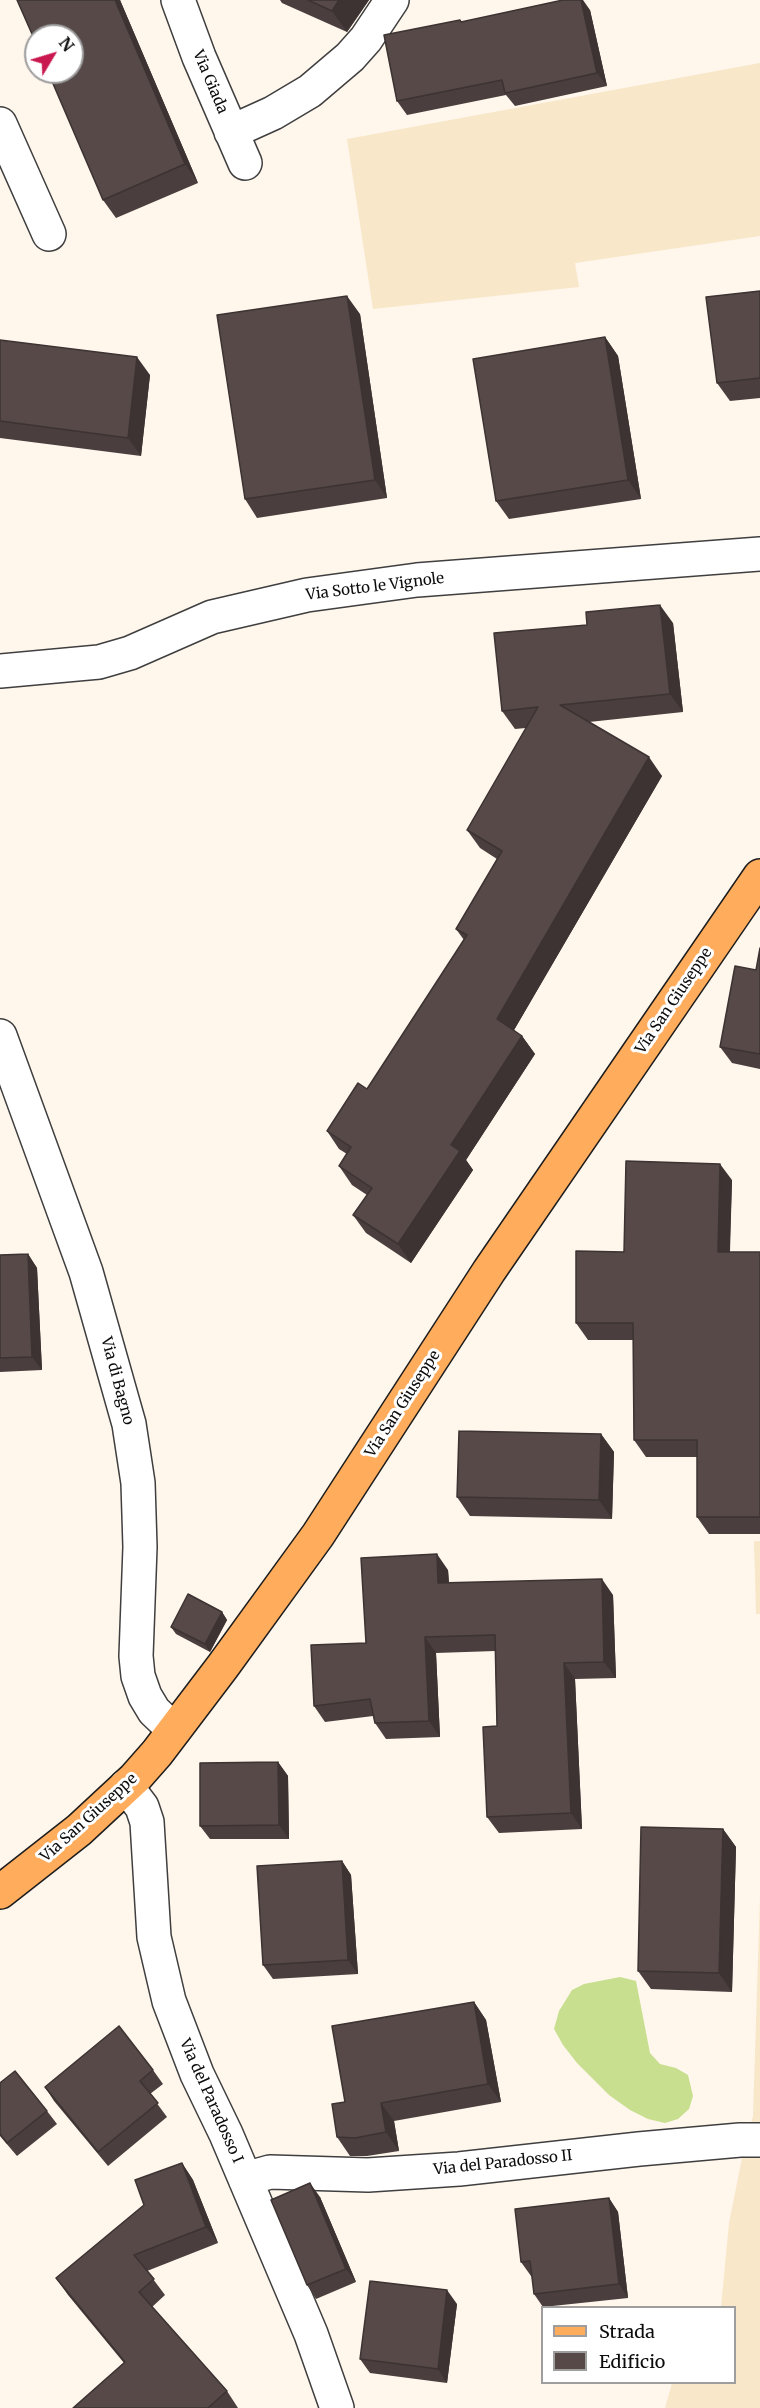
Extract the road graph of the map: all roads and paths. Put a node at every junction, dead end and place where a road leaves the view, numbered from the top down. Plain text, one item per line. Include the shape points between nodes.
1 (178, 0) edge
2 (392, 0) edge
3 (0, 124) edge
4 (231, 132) junction
5 (245, 163) dead end
6 (49, 234) dead end
7 (760, 554) edge
8 (0, 671) edge
9 (760, 876) edge
10 (0, 1036) edge
11 (174, 1730) junction
12 (126, 1786) junction
13 (0, 1892) edge
14 (760, 2140) edge
15 (245, 2179) junction
16 (337, 2408) edge

1 - 4 street, Via Giada
2 - 4 street via 350,57 310,91
3 - 6 street
4 - 5 street, Via Giada
7 - 8 street, Via Sotto le Vignole via 417,579 307,595 212,617 130,653 99,662
9 - 11 main road, Via San Giuseppe via 489,1271 318,1534
10 - 11 street, Via di Bagno via 86,1272 129,1424 138,1483 138,1676 150,1704
11 - 12 main road, Via San Giuseppe
12 - 13 main road, Via San Giuseppe via 79,1830
12 - 15 street, Via del Paradosso I via 147,1822 154,1937 168,2001
14 - 15 street, Via del Paradosso II via 459,2169 368,2175 270,2172
15 - 16 street, Via del Paradosso I via 311,2334

